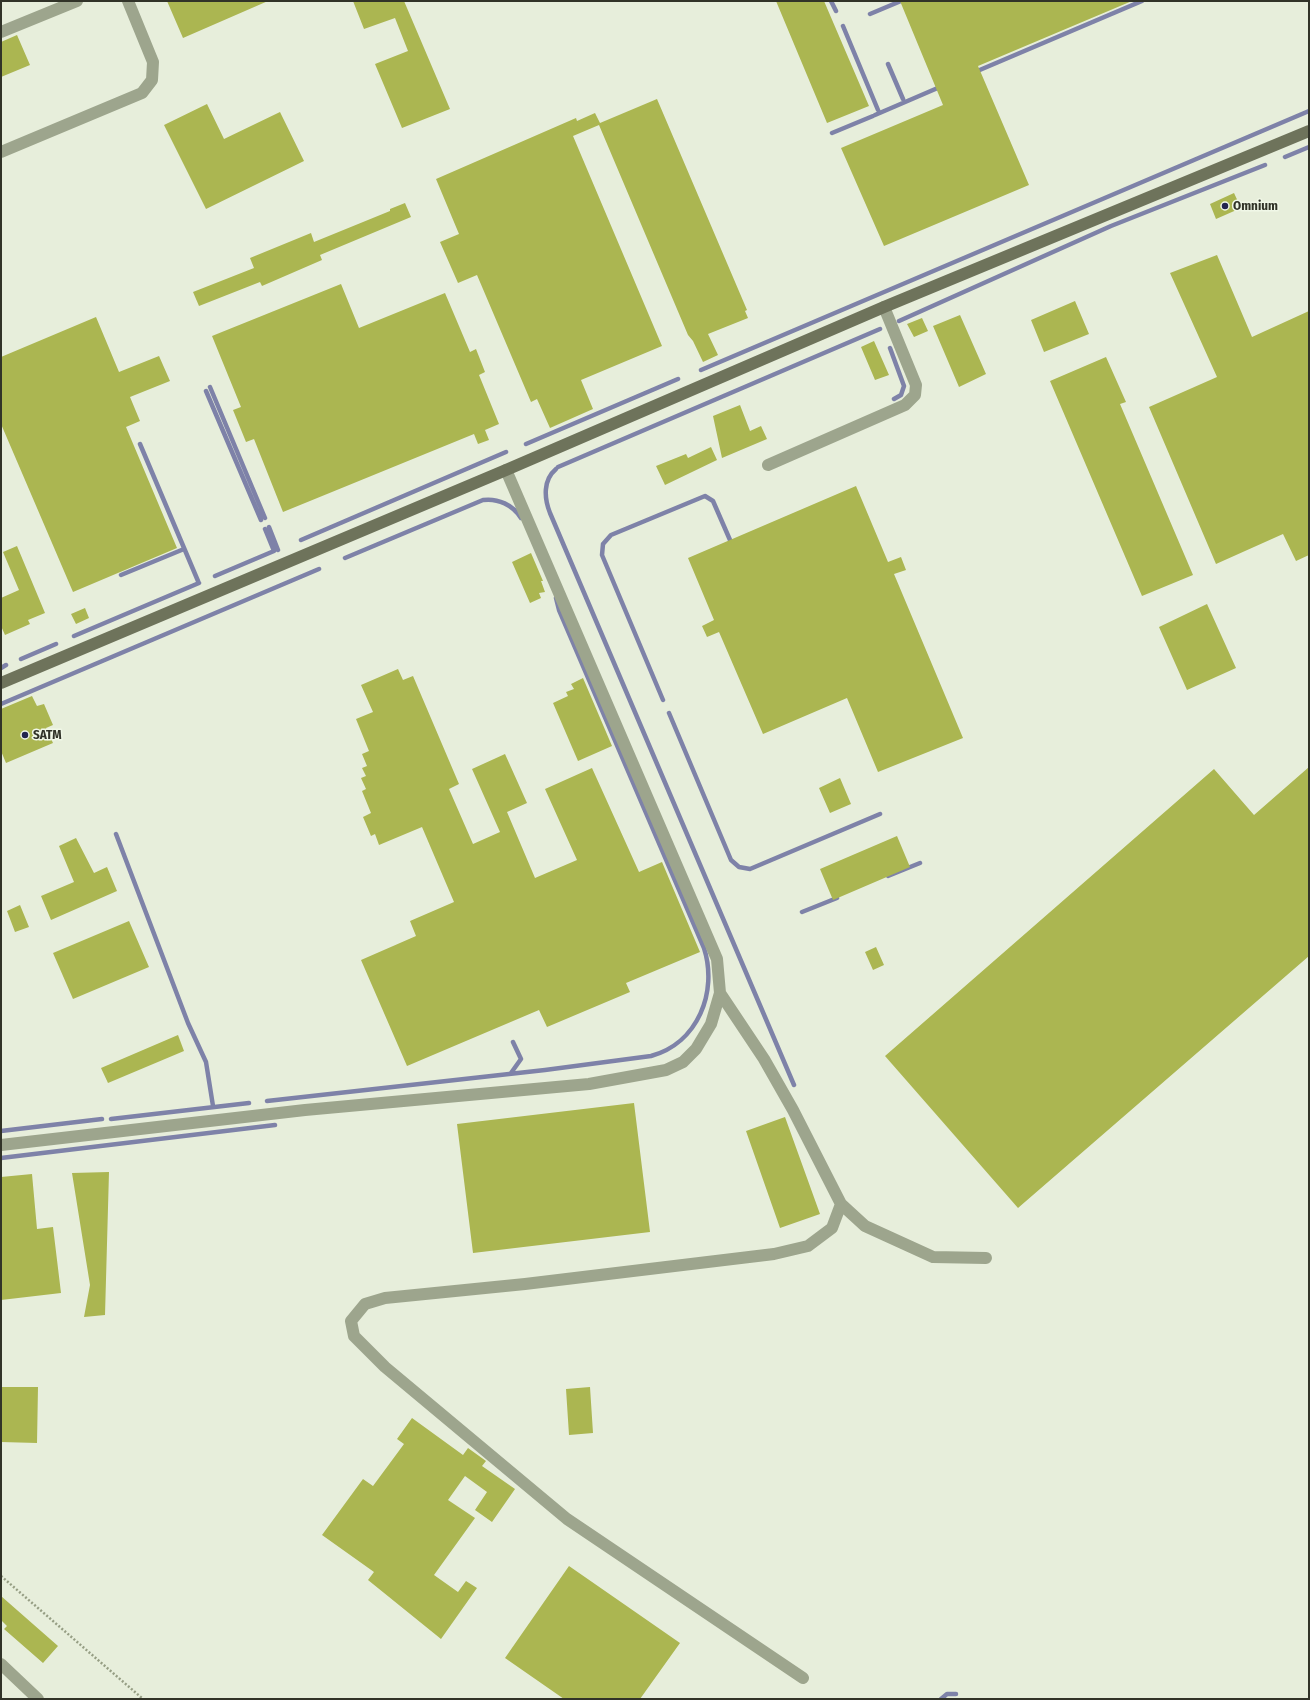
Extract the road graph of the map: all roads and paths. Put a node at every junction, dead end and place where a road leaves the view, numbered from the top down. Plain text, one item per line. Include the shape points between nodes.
1 (77, 1) edge
2 (128, 1) edge
3 (1, 32) edge
4 (1309, 131) edge
5 (1, 152) edge
6 (884, 307) junction
7 (768, 465) dead end
8 (506, 470) junction
9 (1, 683) edge
10 (720, 993) junction
11 (1, 1145) edge
12 (841, 1204) junction
13 (986, 1258) dead end
14 (1, 1576) edge
15 (1, 1664) edge
16 (803, 1678) dead end
17 (38, 1699) edge
18 (143, 1699) edge

1 - 3 street
2 - 5 street via 153,62 152,80 142,93
4 - 6 main road
6 - 7 street via 916,385 915,395 905,405
6 - 8 main road
8 - 9 main road
8 - 10 street via 717,959
10 - 11 street via 711,1024 696,1050 683,1062 666,1070 589,1084 305,1110
10 - 12 street via 764,1059
12 - 13 street via 865,1226 933,1257
12 - 16 street via 832,1228 808,1246 774,1254 385,1298 365,1304 351,1321 354,1336 385,1367 567,1519
14 - 18 path
15 - 17 street

